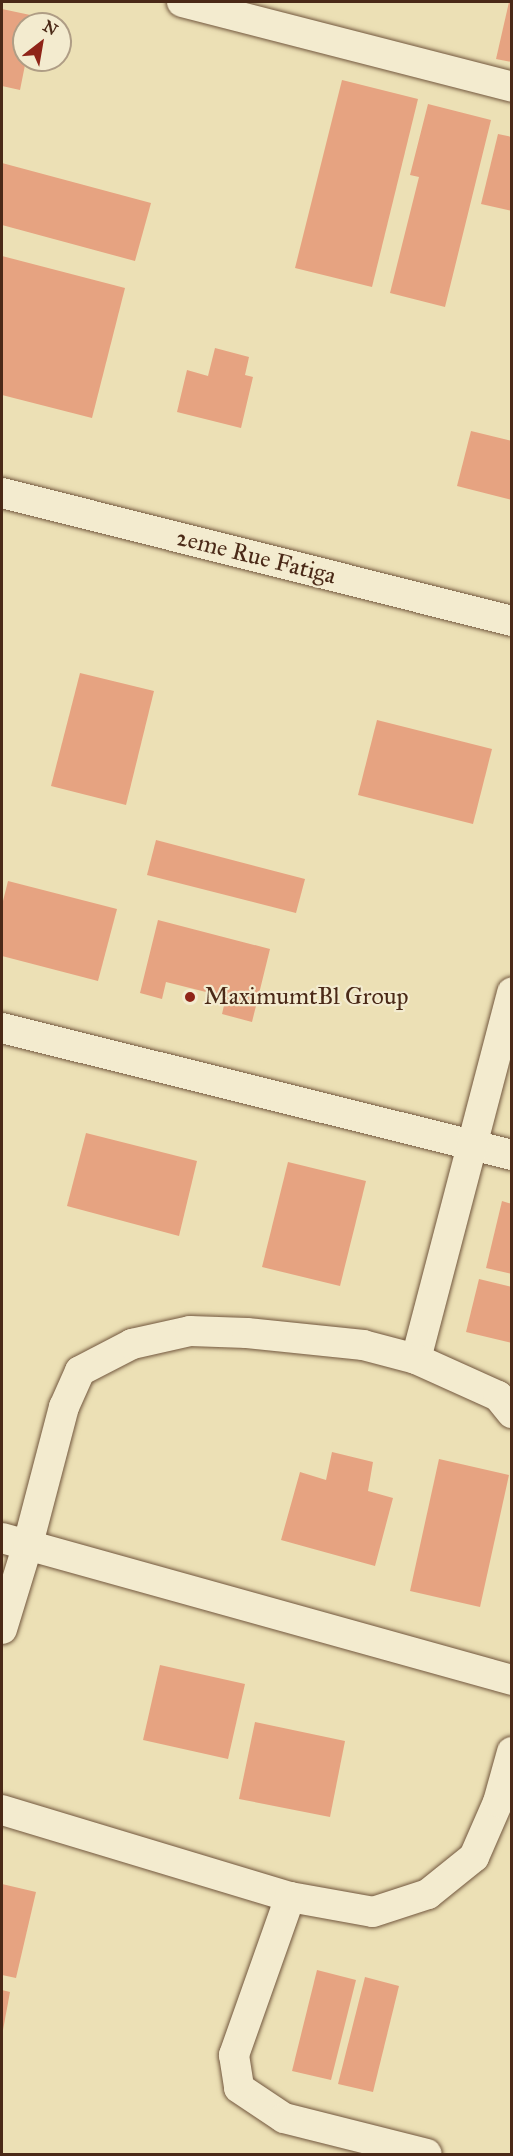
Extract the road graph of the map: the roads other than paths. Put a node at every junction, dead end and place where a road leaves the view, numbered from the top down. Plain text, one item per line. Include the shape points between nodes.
1 (182, 2) edge
2 (512, 87) edge
3 (2, 493) edge
4 (512, 621) edge
5 (512, 992) edge
6 (2, 1028) edge
7 (473, 1146) junction
8 (512, 1155) edge
9 (416, 1359) junction
10 (512, 1413) edge
11 (15, 1541) edge
12 (2, 1629) edge
13 (512, 1680) edge
14 (512, 1752) edge
15 (2, 1810) edge
16 (290, 1897) junction
17 (427, 2154) edge

1 - 2 street
3 - 4 street, 2eme Rue Fatiga
5 - 7 street
6 - 7 street
7 - 8 street
7 - 9 street
9 - 10 street via 498,1396
9 - 11 street via 363,1345 247,1333 190,1331 132,1344 80,1371
11 - 12 street
11 - 13 street
14 - 16 street via 498,1802 474,1857 428,1894 373,1912
15 - 16 street
16 - 17 street via 234,2055 239,2088 284,2118

